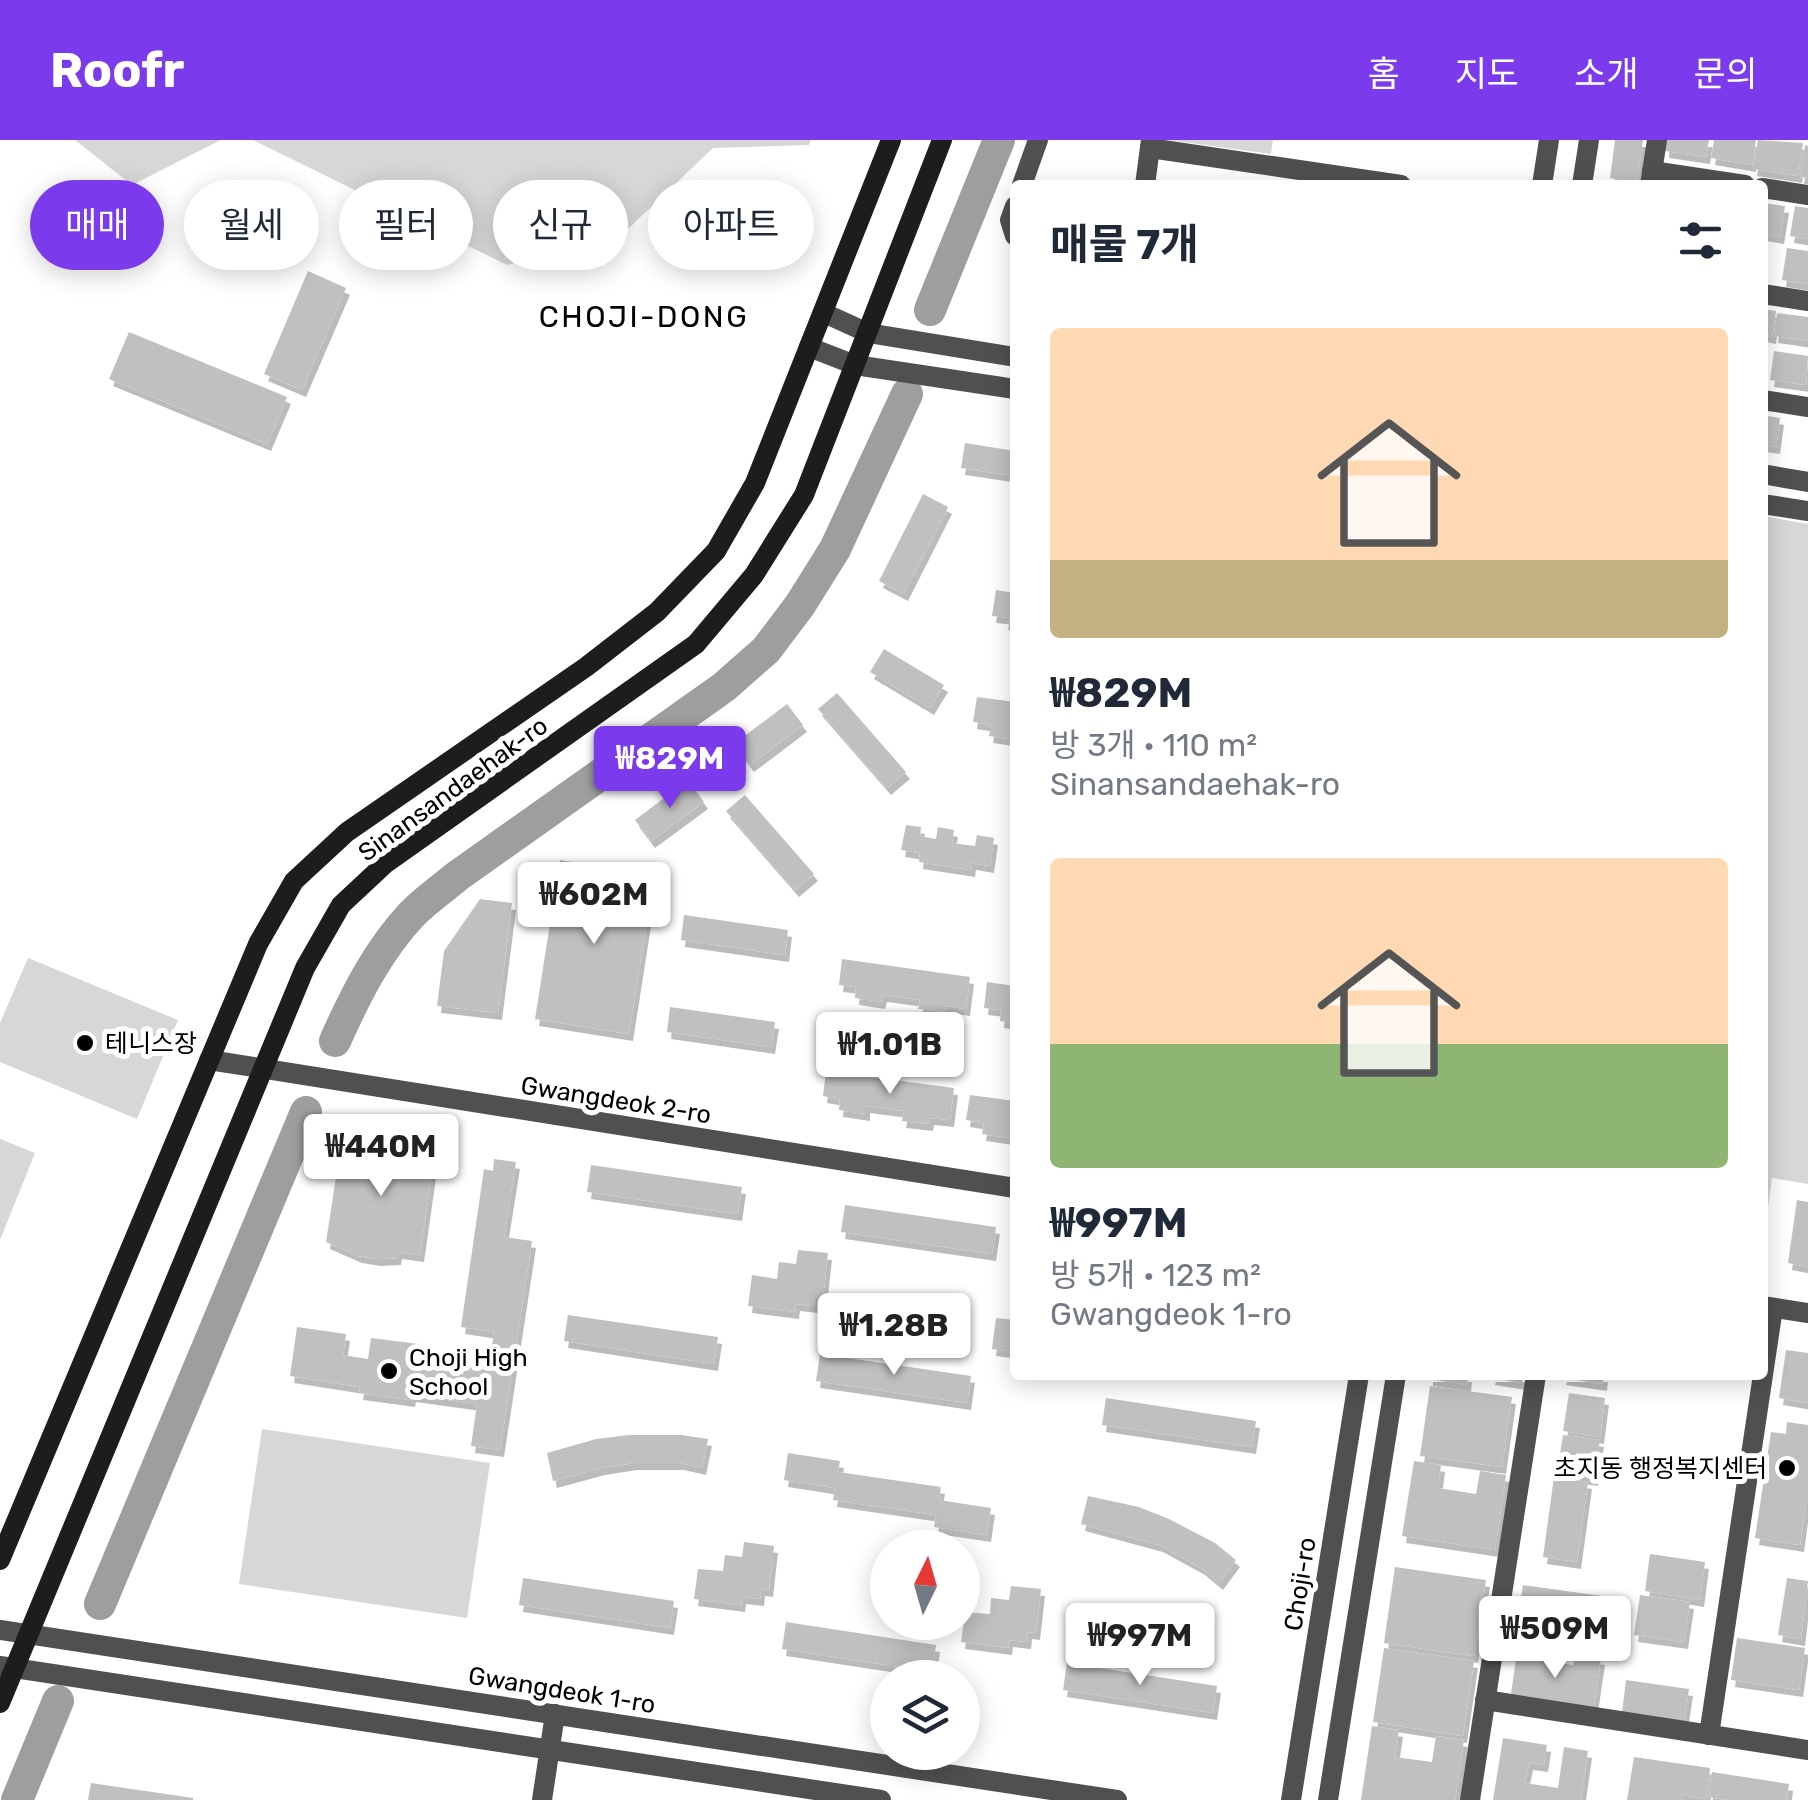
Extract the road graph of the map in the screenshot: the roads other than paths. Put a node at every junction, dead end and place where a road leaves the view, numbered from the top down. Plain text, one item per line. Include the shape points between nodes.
1 (891, 140) edge
2 (942, 140) edge
3 (1038, 140) edge
4 (1549, 140) edge
5 (1589, 140) edge
6 (1656, 140) edge
7 (1151, 144) edge
8 (1651, 178) edge
9 (1024, 180) edge
10 (1145, 180) edge
11 (1371, 180) edge
12 (1543, 180) edge
13 (1583, 180) edge
14 (1678, 180) edge
15 (1768, 189) edge
16 (1808, 195) edge
17 (1768, 295) edge
18 (1808, 301) edge
19 (824, 313) junction
20 (868, 333) junction
21 (809, 346) junction
22 (1010, 356) edge
23 (855, 365) junction
24 (1010, 389) edge
25 (1768, 401) edge
26 (1808, 408) edge
27 (1768, 475) edge
28 (1808, 482) edge
29 (1768, 505) edge
30 (1808, 511) edge
31 (209, 1060) junction
32 (263, 1069) junction
33 (1010, 1187) edge
34 (1768, 1307) edge
35 (1808, 1314) edge
36 (1357, 1380) edge
37 (1395, 1380) edge
38 (1535, 1380) edge
39 (1758, 1380) edge
40 (0, 1560) edge
41 (0, 1630) edge
42 (28, 1634) junction
43 (7, 1667) edge
44 (1486, 1700) junction
45 (0, 1703) edge
46 (555, 1714) junction
47 (1709, 1735) junction
48 (550, 1750) junction
49 (1808, 1750) edge
50 (542, 1800) edge
51 (880, 1800) edge
52 (1118, 1800) edge
53 (1291, 1800) edge
54 (1328, 1800) edge
55 (1470, 1800) edge

1 - 19 main road, Sinansandaehak-ro
2 - 20 main road, Sinansandaehak-ro
3 - 9 street
4 - 12 street
5 - 13 street
6 - 8 street
7 - 10 street
7 - 11 street
8 - 14 street
15 - 16 street
17 - 18 street
19 - 20 street
19 - 21 main road, Sinansandaehak-ro
20 - 22 street
20 - 23 main road, Sinansandaehak-ro
21 - 23 street
21 - 31 main road, Sinansandaehak-ro via 755,484 716,551 657,612 346,832 294,881 258,944
23 - 24 street
23 - 32 main road, Sinansandaehak-ro via 804,496 754,575 696,644 386,864 342,905 306,968
25 - 26 street
27 - 28 street
29 - 30 street
31 - 32 street, Gwangdeok 2-ro
31 - 40 main road, Sinansandaehak-ro
32 - 33 street, Gwangdeok 2-ro
32 - 42 main road, Sinansandaehak-ro
34 - 35 street
36 - 53 street, Choji-ro
37 - 54 street
38 - 44 street
39 - 47 street
41 - 42 street, Gwangdeok 1-ro
42 - 43 main road, Sinansandaehak-ro
42 - 46 street, Gwangdeok 1-ro
43 - 45 main road, Sinansandaehak-ro
43 - 48 street
44 - 47 street
44 - 55 street
46 - 48 street
46 - 52 street, Gwangdeok 1-ro
47 - 49 street
48 - 50 street
48 - 51 street

